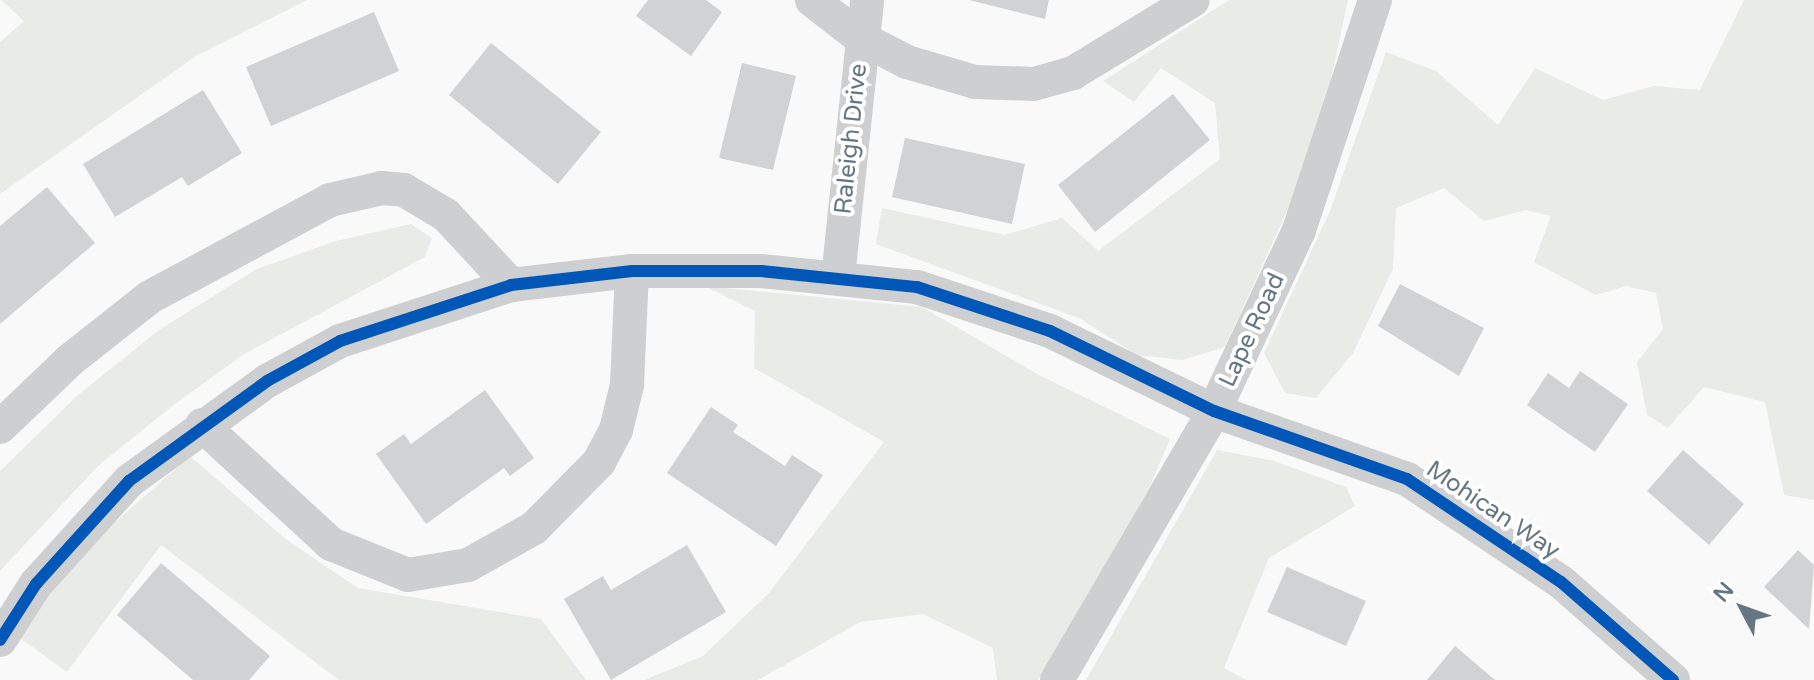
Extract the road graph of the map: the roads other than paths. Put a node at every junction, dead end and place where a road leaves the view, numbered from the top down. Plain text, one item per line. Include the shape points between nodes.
1 (812, 0) edge
2 (867, 0) edge
3 (1193, 0) edge
4 (1375, 0) edge
5 (861, 38) junction
6 (632, 271) junction
7 (838, 278) junction
8 (511, 285) junction
9 (1214, 411) junction
10 (202, 425) junction
11 (0, 427) edge
12 (0, 640) edge
13 (1057, 680) edge
14 (1673, 680) edge

1 - 5 street
2 - 5 street, Raleigh Drive
3 - 5 street via 1073,73 1034,84 975,82 907,62
4 - 9 street, Lape Road via 1299,230
5 - 7 street, Raleigh Drive
6 - 7 street, Mohican Way via 761,271
6 - 8 street, Mohican Way
6 - 10 street via 627,385 616,430 599,462 534,528 468,565 408,575 331,544
7 - 9 street, Mohican Way via 917,287 1050,331
8 - 10 street, Mohican Way via 340,341
8 - 11 street via 446,215 404,190 382,188 330,200 150,297 70,360
9 - 13 street, Lape Road
9 - 14 street, Mohican Way via 1407,479 1561,582
10 - 12 street, Mohican Way via 129,481 87,523

